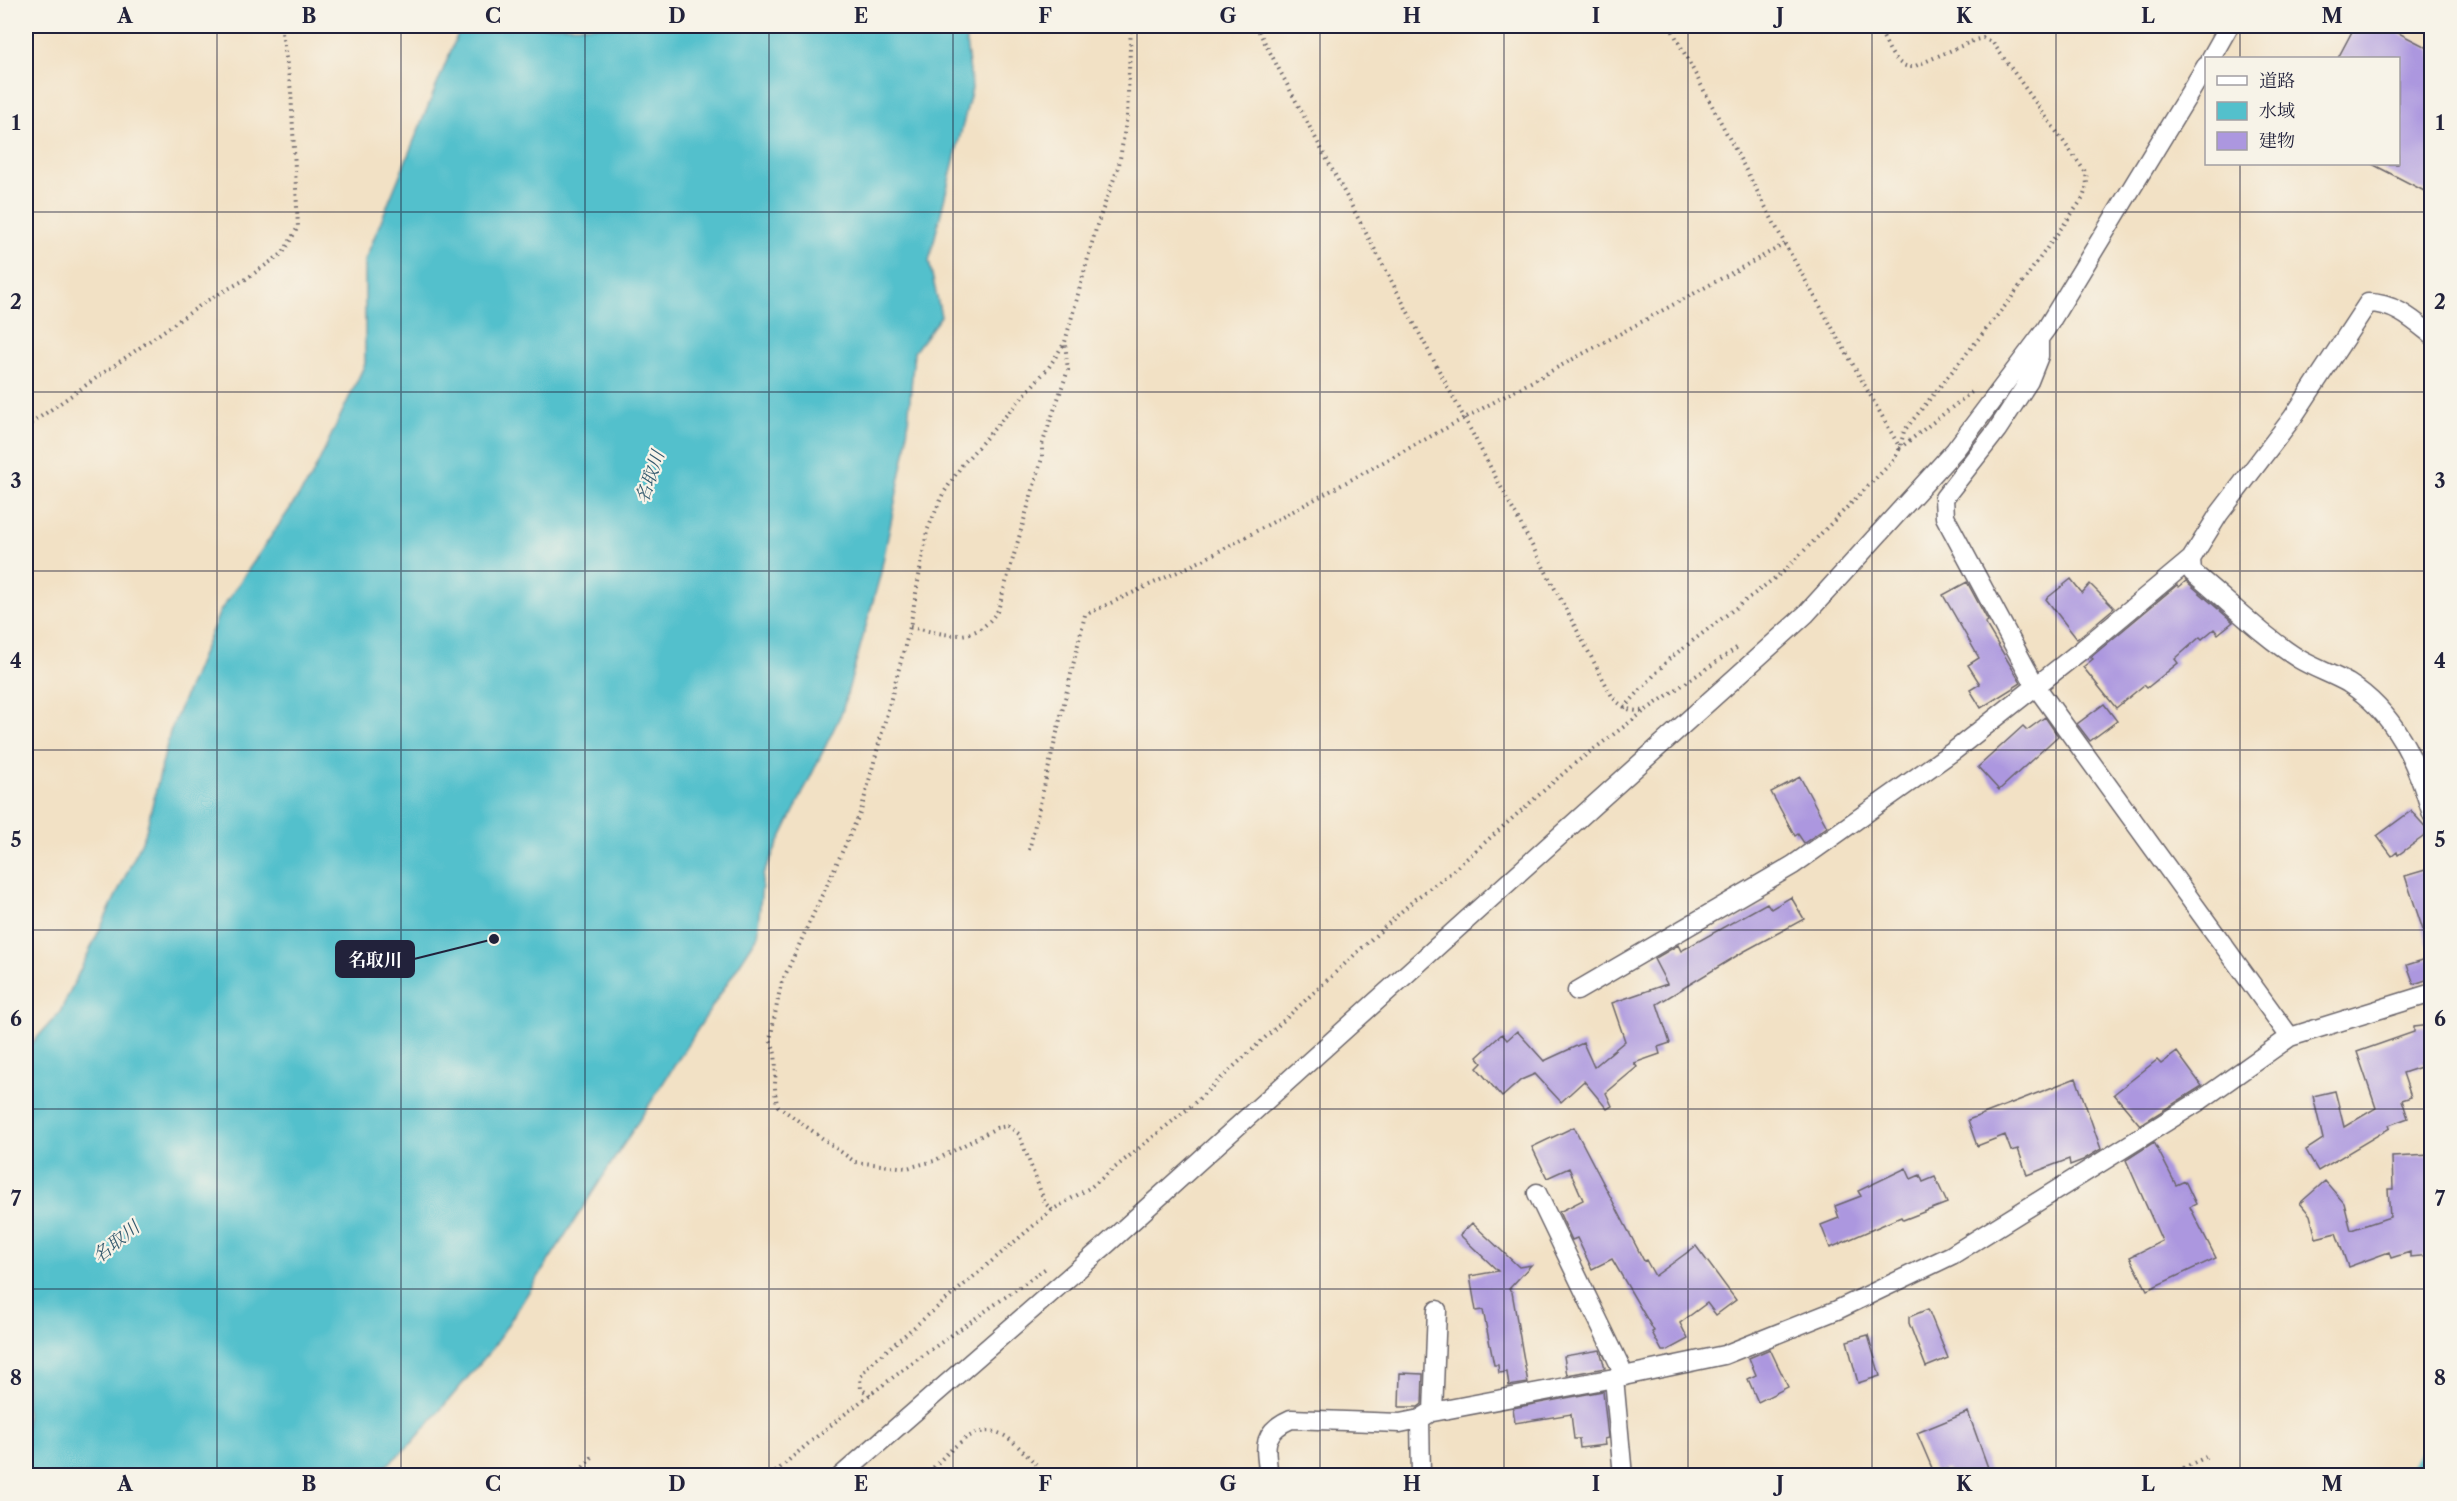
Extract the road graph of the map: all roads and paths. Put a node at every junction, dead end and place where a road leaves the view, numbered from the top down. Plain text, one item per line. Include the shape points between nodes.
1 (281, 26) edge
2 (1131, 26) edge
3 (1256, 26) edge
4 (1670, 26) edge
5 (1878, 26) edge
6 (2229, 26) edge
7 (2212, 57) edge
8 (2205, 68) edge
9 (1785, 244) junction
10 (2432, 335) edge
11 (2039, 338) junction
12 (1065, 342) junction
13 (1975, 389) dead end
14 (1464, 418) junction
15 (26, 427) edge
16 (1900, 448) junction
17 (2191, 559) junction
18 (910, 627) junction
19 (1739, 646) dead end
20 (2035, 685) junction
21 (1624, 708) junction
22 (1646, 710) junction
23 (2432, 814) edge
24 (1029, 849) dead end
25 (1577, 991) dead end
26 (2432, 993) edge
27 (2290, 1037) junction
28 (1537, 1193) dead end
29 (1052, 1210) junction
30 (1056, 1262) dead end
31 (1437, 1310) dead end
32 (1619, 1377) junction
33 (870, 1395) junction
34 (1426, 1416) junction
35 (594, 1455) dead end
36 (2210, 1455) dead end
37 (1036, 1464) dead end
38 (2432, 1470) edge
39 (574, 1476) edge
40 (771, 1476) edge
41 (841, 1476) edge
42 (925, 1476) edge
43 (1269, 1476) edge
44 (1421, 1476) edge
45 (1623, 1476) edge
46 (2167, 1476) edge
47 (2428, 1476) edge

1 - 15 path via 291,91 298,227 283,253 208,300
2 - 12 path via 1127,116 1119,165 1097,225
3 - 14 path
4 - 9 path
5 - 16 path via 1904,68 1975,40 1983,38 1993,43 2086,173 2087,185 2084,198 2009,301 1904,431
6 - 7 street
8 - 11 street
9 - 14 path
9 - 16 path
10 - 17 street via 2384,303 2368,303 2293,417 2219,514
11 - 20 street via 2039,356 2029,381 1944,498 1943,506 1945,517
11 - 41 street via 1955,450 1806,614 1107,1244
12 - 18 path via 1049,367 962,465 943,494 927,531
12 - 18 path via 1068,370 1042,445 1042,458 998,610 990,623 971,634 957,636
13 - 16 path
14 - 21 path via 1613,698
14 - 24 path via 1203,560 1085,615
16 - 21 path via 1894,460 1784,571 1669,659
17 - 20 street
17 - 23 street via 2192,572 2298,658 2376,703 2396,728 2420,772
18 - 29 path via 854,831 781,984 770,1040 776,1052 775,1097 787,1113 855,1162 863,1163 907,1168 1008,1126 1019,1134 1045,1203
19 - 22 path
20 - 25 street via 1955,750 1793,865
20 - 27 street
21 - 22 path
22 - 29 path via 1574,764 1448,875 1415,899 1190,1107 1091,1187
26 - 27 street
27 - 32 street via 2201,1100 1952,1255 1837,1310 1724,1355
28 - 32 street
29 - 33 path via 867,1367 860,1378 861,1389
30 - 33 path
31 - 34 street
32 - 34 street
32 - 45 street
33 - 40 path
34 - 43 street via 1400,1423 1291,1419 1278,1424 1269,1434 1265,1450
34 - 44 street
35 - 39 path
36 - 46 path
37 - 42 path via 1006,1437 974,1432
38 - 47 street

